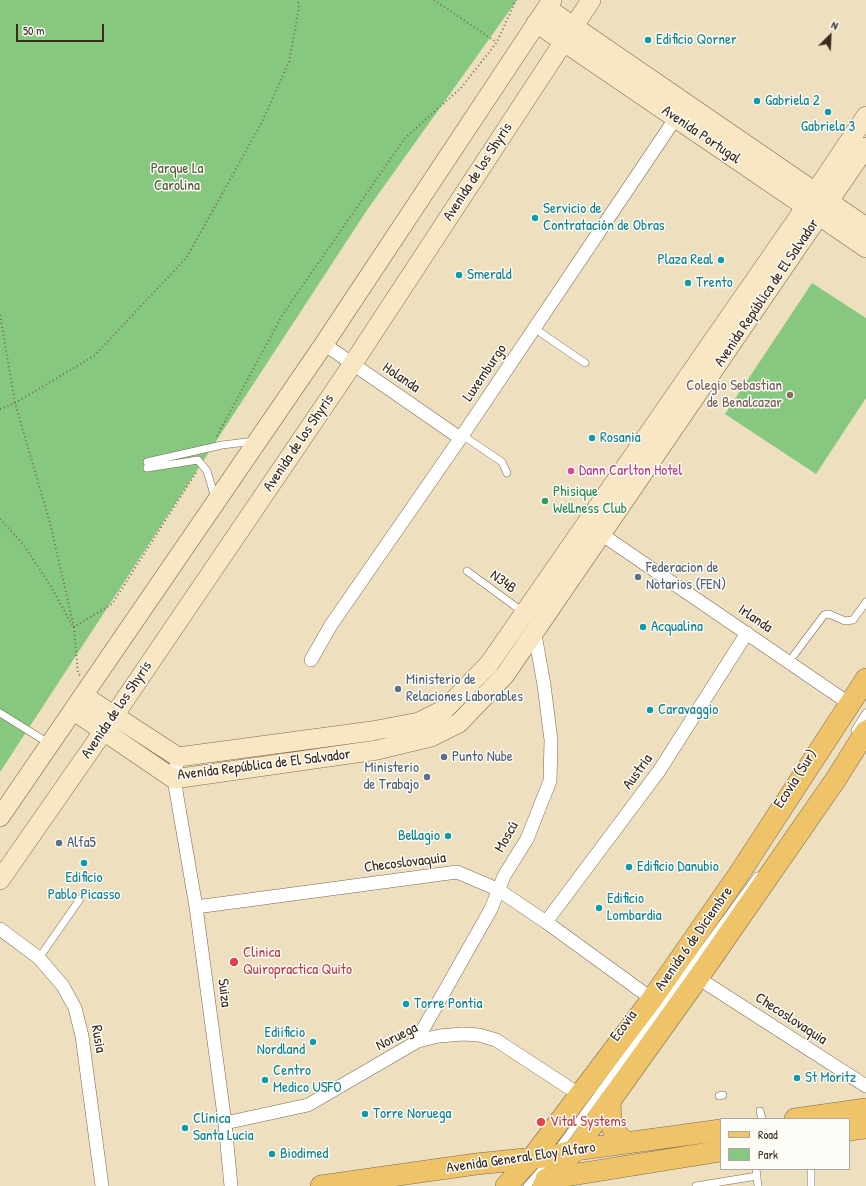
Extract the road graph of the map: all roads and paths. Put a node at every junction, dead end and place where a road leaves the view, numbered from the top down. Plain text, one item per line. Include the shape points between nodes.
1 (298, 0) edge
2 (434, 0) edge
3 (516, 0) edge
4 (591, 0) edge
5 (550, 4) edge
6 (536, 23) junction
7 (568, 34) junction
8 (497, 42) junction
9 (681, 111) junction
10 (866, 116) edge
11 (866, 147) edge
12 (818, 204) junction
13 (866, 227) edge
14 (866, 248) edge
15 (0, 315) edge
16 (534, 328) junction
17 (324, 344) junction
18 (585, 363) dead end
19 (352, 365) junction
20 (16, 403) junction
21 (0, 409) edge
22 (461, 436) junction
23 (217, 437) dead end
24 (257, 441) junction
25 (202, 463) junction
26 (507, 473) dead end
27 (216, 501) junction
28 (0, 519) edge
29 (601, 534) junction
30 (467, 571) dead end
31 (866, 602) edge
32 (524, 613) junction
33 (74, 627) junction
34 (535, 631) junction
35 (747, 633) junction
36 (794, 655) dead end
37 (311, 660) dead end
38 (866, 679) edge
39 (80, 695) junction
40 (858, 709) edge
41 (0, 713) edge
42 (114, 715) junction
43 (103, 732) junction
44 (858, 735) edge
45 (50, 744) junction
46 (178, 757) junction
47 (174, 779) junction
48 (813, 799) dead end
49 (0, 817) edge
50 (779, 848) dead end
51 (758, 869) dead end
52 (0, 880) edge
53 (497, 889) junction
54 (80, 899) dead end
55 (196, 907) junction
56 (546, 922) junction
57 (0, 929) edge
58 (39, 958) junction
59 (698, 978) junction
60 (652, 1000) junction
61 (418, 1041) junction
62 (866, 1086) edge
63 (580, 1095) junction
64 (610, 1100) junction
65 (866, 1109) edge
66 (760, 1111) dead end
67 (762, 1118) edge
68 (803, 1118) edge
69 (225, 1123) junction
70 (866, 1128) edge
71 (720, 1130) edge
72 (850, 1130) edge
73 (626, 1143) junction
74 (575, 1150) junction
75 (720, 1151) edge
76 (543, 1157) junction
77 (811, 1170) edge
78 (756, 1173) edge
79 (525, 1184) edge
80 (102, 1186) edge
81 (231, 1186) edge
82 (321, 1186) edge
83 (696, 1186) edge
84 (758, 1186) edge
85 (811, 1186) edge

1 - 20 path via 299,8 289,62 262,122 187,257 94,356
2 - 8 path
3 - 8 path
4 - 7 main road, Avenida de los Shyris
5 - 6 main road
5 - 7 main road, Avenida Portugal
6 - 7 main road, Avenida Portugal
6 - 17 main road
7 - 9 main road, Avenida Portugal
7 - 19 main road, Avenida de los Shyris
8 - 23 path via 461,88 405,138 283,314
9 - 12 main road, Avenida Portugal
9 - 16 street, Luxemburgo
10 - 12 main road, Avenida República de El Salvador
11 - 12 main road, Avenida República de El Salvador
12 - 13 main road, Avenida Portugal
12 - 14 main road, Avenida Portugal
12 - 29 main road, Avenida República de El Salvador
12 - 32 main road, Avenida República de El Salvador
15 - 20 path
16 - 18 lane
16 - 22 street, Luxemburgo
17 - 19 street, Holanda
17 - 24 main road
19 - 22 street, Holanda
19 - 42 main road, Avenida de los Shyris
20 - 21 path
20 - 33 path via 50,523
22 - 26 lane via 502,462
22 - 37 street, Luxemburgo via 331,625
24 - 25 lane via 222,445 147,465 193,460
24 - 27 main road
25 - 27 lane
25 - 33 path via 112,604
27 - 39 main road
28 - 33 path via 23,544
29 - 34 main road, Avenida República de El Salvador
29 - 35 street, Irlanda
30 - 32 lane, N34B
31 - 36 lane via 853,620 845,621 829,614 824,615
32 - 34 street
32 - 46 main road, Avenida República de El Salvador via 489,664 445,709 419,722 372,731
33 - 39 path
34 - 47 main road, Avenida República de El Salvador via 505,675 459,723 431,737 377,750
34 - 53 street, Moscú via 551,740 550,780 527,839
35 - 40 street, Irlanda
35 - 56 street, Austria via 660,771
38 - 40 main road, Avenida 6 de Diciembre
39 - 42 main road, Avenida República de El Salvador
39 - 43 main road, Avenida República de El Salvador
39 - 45 main road
40 - 44 lane
40 - 60 main road, Avenida 6 de Diciembre
41 - 45 lane
42 - 43 main road, Avenida de los Shyris
42 - 46 main road, Avenida República de El Salvador
43 - 47 main road, Avenida República de El Salvador
43 - 52 main road, Avenida de los Shyris
44 - 59 main road, Avenida 6 de Diciembre via 836,779
45 - 49 main road
46 - 47 street, Suiza
47 - 55 street, Suiza
48 - 50 lane
51 - 76 lane, Ecovia
53 - 55 street, Checoslovaquia via 457,872
53 - 56 street, Checoslovaquia
53 - 61 street, Moscú via 491,908
54 - 58 lane
55 - 69 street, Suiza
56 - 60 street, Checoslovaquia
57 - 58 street, Rusia
58 - 80 street, Rusia via 63,986 75,1008 82,1036
59 - 62 street, Checoslovaquia
59 - 64 main road, Avenida 6 de Diciembre
60 - 63 main road, Avenida 6 de Diciembre
61 - 63 street, Noruega via 463,1034 496,1040
61 - 69 street, Noruega via 308,1105
63 - 76 main road, Avenida 6 de Diciembre
64 - 73 main road via 613,1130
64 - 74 main road, Avenida 6 de Diciembre
65 - 68 main road
66 - 67 lane
69 - 81 street, Suiza
70 - 72 main road
71 - 73 main road, Avenida General Eloy Alfaro
73 - 74 main road, Avenida General Eloy Alfaro
74 - 76 main road, Avenida General Eloy Alfaro
74 - 79 main road, Avenida 6 de Diciembre
75 - 79 main road, Avenida General Eloy Alfaro
76 - 79 main road, Avenida 6 de Diciembre
76 - 82 main road, Avenida General Eloy Alfaro
77 - 85 lane
78 - 83 lane
78 - 84 lane

